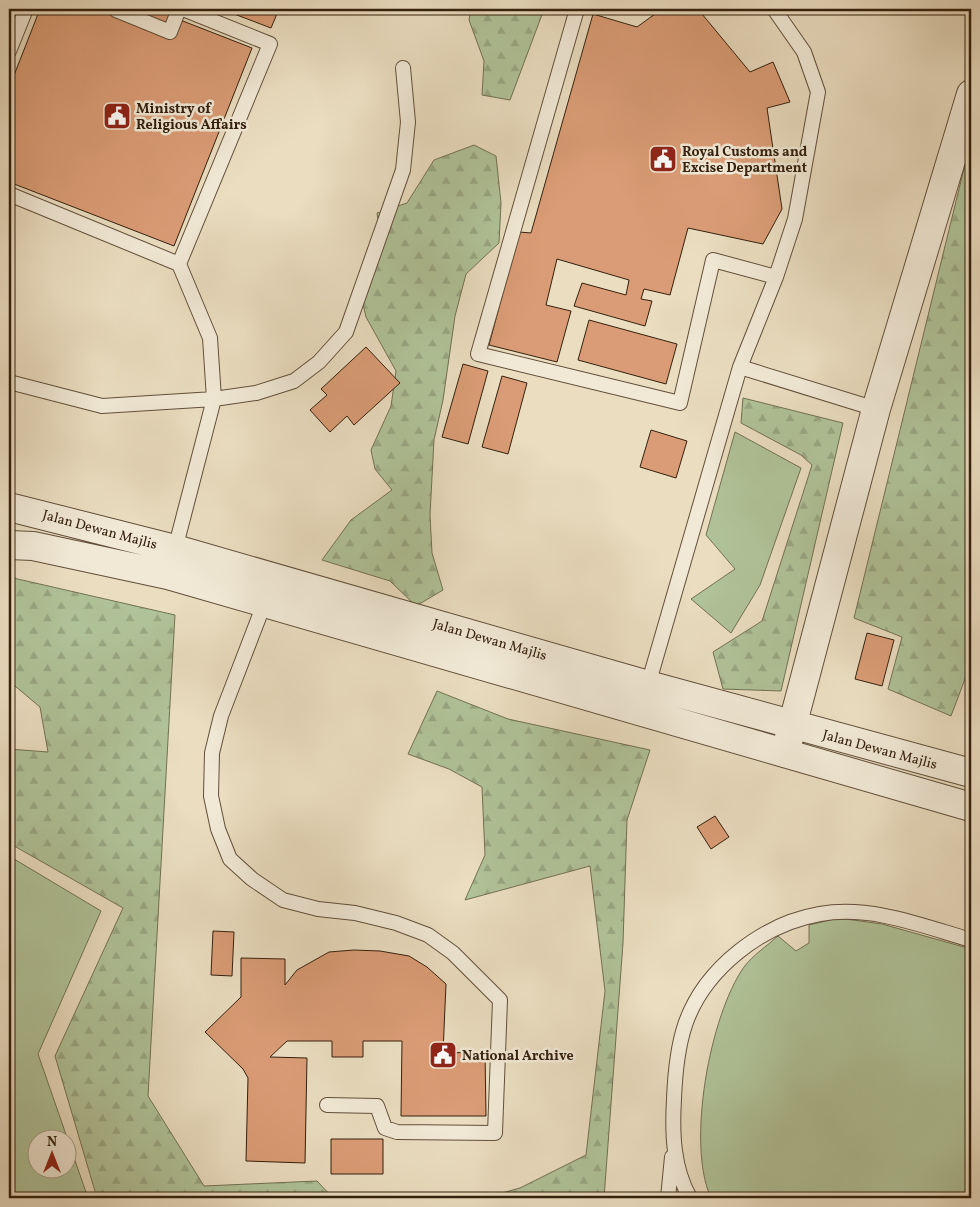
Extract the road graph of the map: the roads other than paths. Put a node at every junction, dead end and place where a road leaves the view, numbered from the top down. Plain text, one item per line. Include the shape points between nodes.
1 (26, 9) edge
2 (116, 9) edge
3 (179, 9) edge
4 (183, 9) edge
5 (577, 9) edge
6 (774, 9) edge
7 (9, 51) edge
8 (403, 68) dead end
9 (971, 94) edge
10 (9, 194) edge
11 (179, 264) junction
12 (776, 277) junction
13 (740, 367) junction
14 (9, 382) edge
15 (214, 399) junction
16 (876, 409) junction
17 (9, 507) edge
18 (9, 544) edge
19 (175, 549) junction
20 (168, 575) junction
21 (275, 577) junction
22 (265, 603) junction
23 (648, 685) junction
24 (793, 725) junction
25 (785, 752) junction
26 (971, 773) edge
27 (971, 807) edge
28 (971, 940) edge
29 (327, 1105) dead end
30 (673, 1143) junction
31 (668, 1198) edge
32 (690, 1198) edge

1 - 7 lane
2 - 3 lane via 170,32
4 - 11 lane via 270,44
5 - 12 lane via 478,354 680,403 713,260
6 - 12 lane via 804,52 818,92 795,220
8 - 15 lane via 408,122 403,170 346,332 319,362 294,381 256,393
9 - 16 street
10 - 11 lane
11 - 15 lane via 210,338
12 - 13 lane
13 - 16 lane
13 - 23 lane
14 - 15 lane via 102,406
15 - 19 lane
16 - 24 street
17 - 19 street, Jalan Dewan Majlis
18 - 20 street, Jalan Dewan Majlis via 33,546
19 - 20 lane
19 - 21 street, Jalan Dewan Majlis
20 - 22 street, Jalan Dewan Majlis
21 - 22 lane
21 - 23 street, Jalan Dewan Majlis
22 - 25 street, Jalan Dewan Majlis
22 - 29 lane via 221,716 212,753 211,796 218,829 230,859 283,900 396,923 428,936 453,953 500,1000 495,1133 397,1132 384,1128 377,1106
23 - 24 street, Jalan Dewan Majlis
24 - 25 street
24 - 26 street, Jalan Dewan Majlis
25 - 27 street, Jalan Dewan Majlis
28 - 30 lane via 891,917 856,912 820,914 789,923 738,952 700,994 686,1024 676,1059
30 - 31 lane
30 - 32 lane

